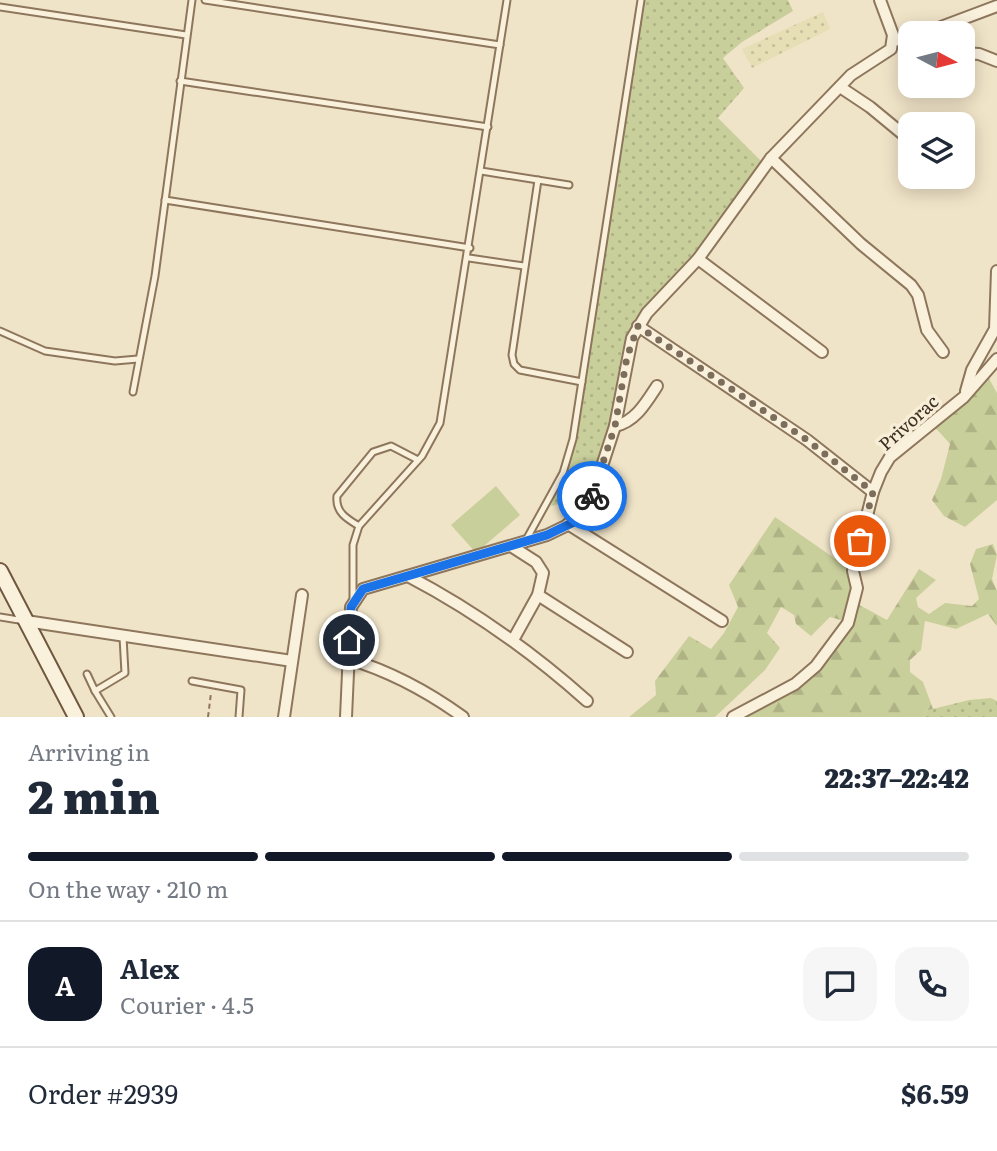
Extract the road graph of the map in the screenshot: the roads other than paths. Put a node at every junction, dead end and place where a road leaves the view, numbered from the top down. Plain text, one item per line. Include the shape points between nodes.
1 (192, 0) edge
2 (205, 0) edge
3 (507, 0) edge
4 (641, 0) edge
5 (880, 0) edge
6 (997, 6) edge
7 (0, 7) edge
8 (957, 21) edge
9 (186, 35) junction
10 (898, 40) edge
11 (894, 41) junction
12 (898, 42) edge
13 (500, 45) junction
14 (975, 55) edge
15 (997, 61) edge
16 (180, 81) junction
17 (839, 87) junction
18 (488, 127) junction
19 (898, 131) edge
20 (771, 158) junction
21 (481, 171) junction
22 (538, 180) junction
23 (569, 185) dead end
24 (165, 200) junction
25 (470, 248) junction
26 (468, 258) junction
27 (698, 259) junction
28 (524, 266) junction
29 (997, 271) edge
30 (638, 326) junction
31 (0, 331) edge
32 (822, 352) dead end
33 (943, 352) dead end
34 (138, 359) junction
35 (997, 359) edge
36 (582, 382) junction
37 (657, 386) dead end
38 (133, 392) dead end
39 (964, 397) junction
40 (615, 426) junction
41 (418, 460) junction
42 (873, 492) junction
43 (568, 524) junction
44 (359, 526) junction
45 (525, 542) junction
46 (511, 546) junction
47 (0, 571) edge
48 (408, 576) junction
49 (302, 594) dead end
50 (538, 595) junction
51 (353, 600) junction
52 (0, 617) edge
53 (26, 621) junction
54 (722, 621) dead end
55 (123, 637) junction
56 (513, 640) junction
57 (626, 652) dead end
58 (349, 659) junction
59 (292, 661) junction
60 (86, 674) dead end
61 (192, 681) dead end
62 (95, 691) junction
63 (587, 701) dead end
64 (76, 717) edge
65 (111, 717) edge
66 (239, 717) edge
67 (284, 717) edge
68 (346, 717) edge
69 (463, 717) edge
70 (733, 717) edge

1 - 9 lane
2 - 13 lane
3 - 13 lane
4 - 36 lane
5 - 11 street
6 - 8 street
7 - 9 lane
9 - 16 lane
10 - 11 street
11 - 12 street
11 - 17 street via 891,49 861,66
13 - 18 lane
14 - 15 street
16 - 18 lane
16 - 24 lane
17 - 19 street
17 - 20 street
18 - 21 lane
20 - 27 street
20 - 33 street via 911,285 927,330
21 - 22 lane
21 - 25 lane
22 - 23 lane
22 - 28 lane
24 - 25 lane
24 - 34 lane
25 - 26 lane
26 - 28 lane
26 - 41 lane via 445,403 440,423
27 - 30 street
27 - 32 street
28 - 36 lane via 512,345 514,364 528,373
29 - 39 street via 995,330 972,370
30 - 40 street via 627,357
30 - 42 street via 807,440
31 - 34 lane via 45,352 115,361
34 - 38 lane
35 - 39 street, Privorac
36 - 45 lane via 569,457
37 - 40 street via 635,416
39 - 42 street, Privorac via 890,457
40 - 43 street via 592,498
41 - 44 lane
41 - 44 lane via 391,446 373,452 337,496 345,518
42 - 70 street, Privorac via 853,571 858,588 848,623 816,666 795,684
43 - 45 street
43 - 54 street
44 - 51 lane via 353,545
45 - 46 street
46 - 48 street
46 - 50 street via 541,568
47 - 53 street
48 - 51 street via 363,589
48 - 56 street
49 - 59 street
50 - 56 street
50 - 57 street
51 - 58 street
52 - 53 lane
53 - 55 street
53 - 64 street
55 - 59 street
55 - 62 lane via 124,673
56 - 63 street
58 - 68 street
58 - 69 street via 425,689
59 - 67 street
60 - 62 lane
61 - 66 lane via 241,690
62 - 65 lane

